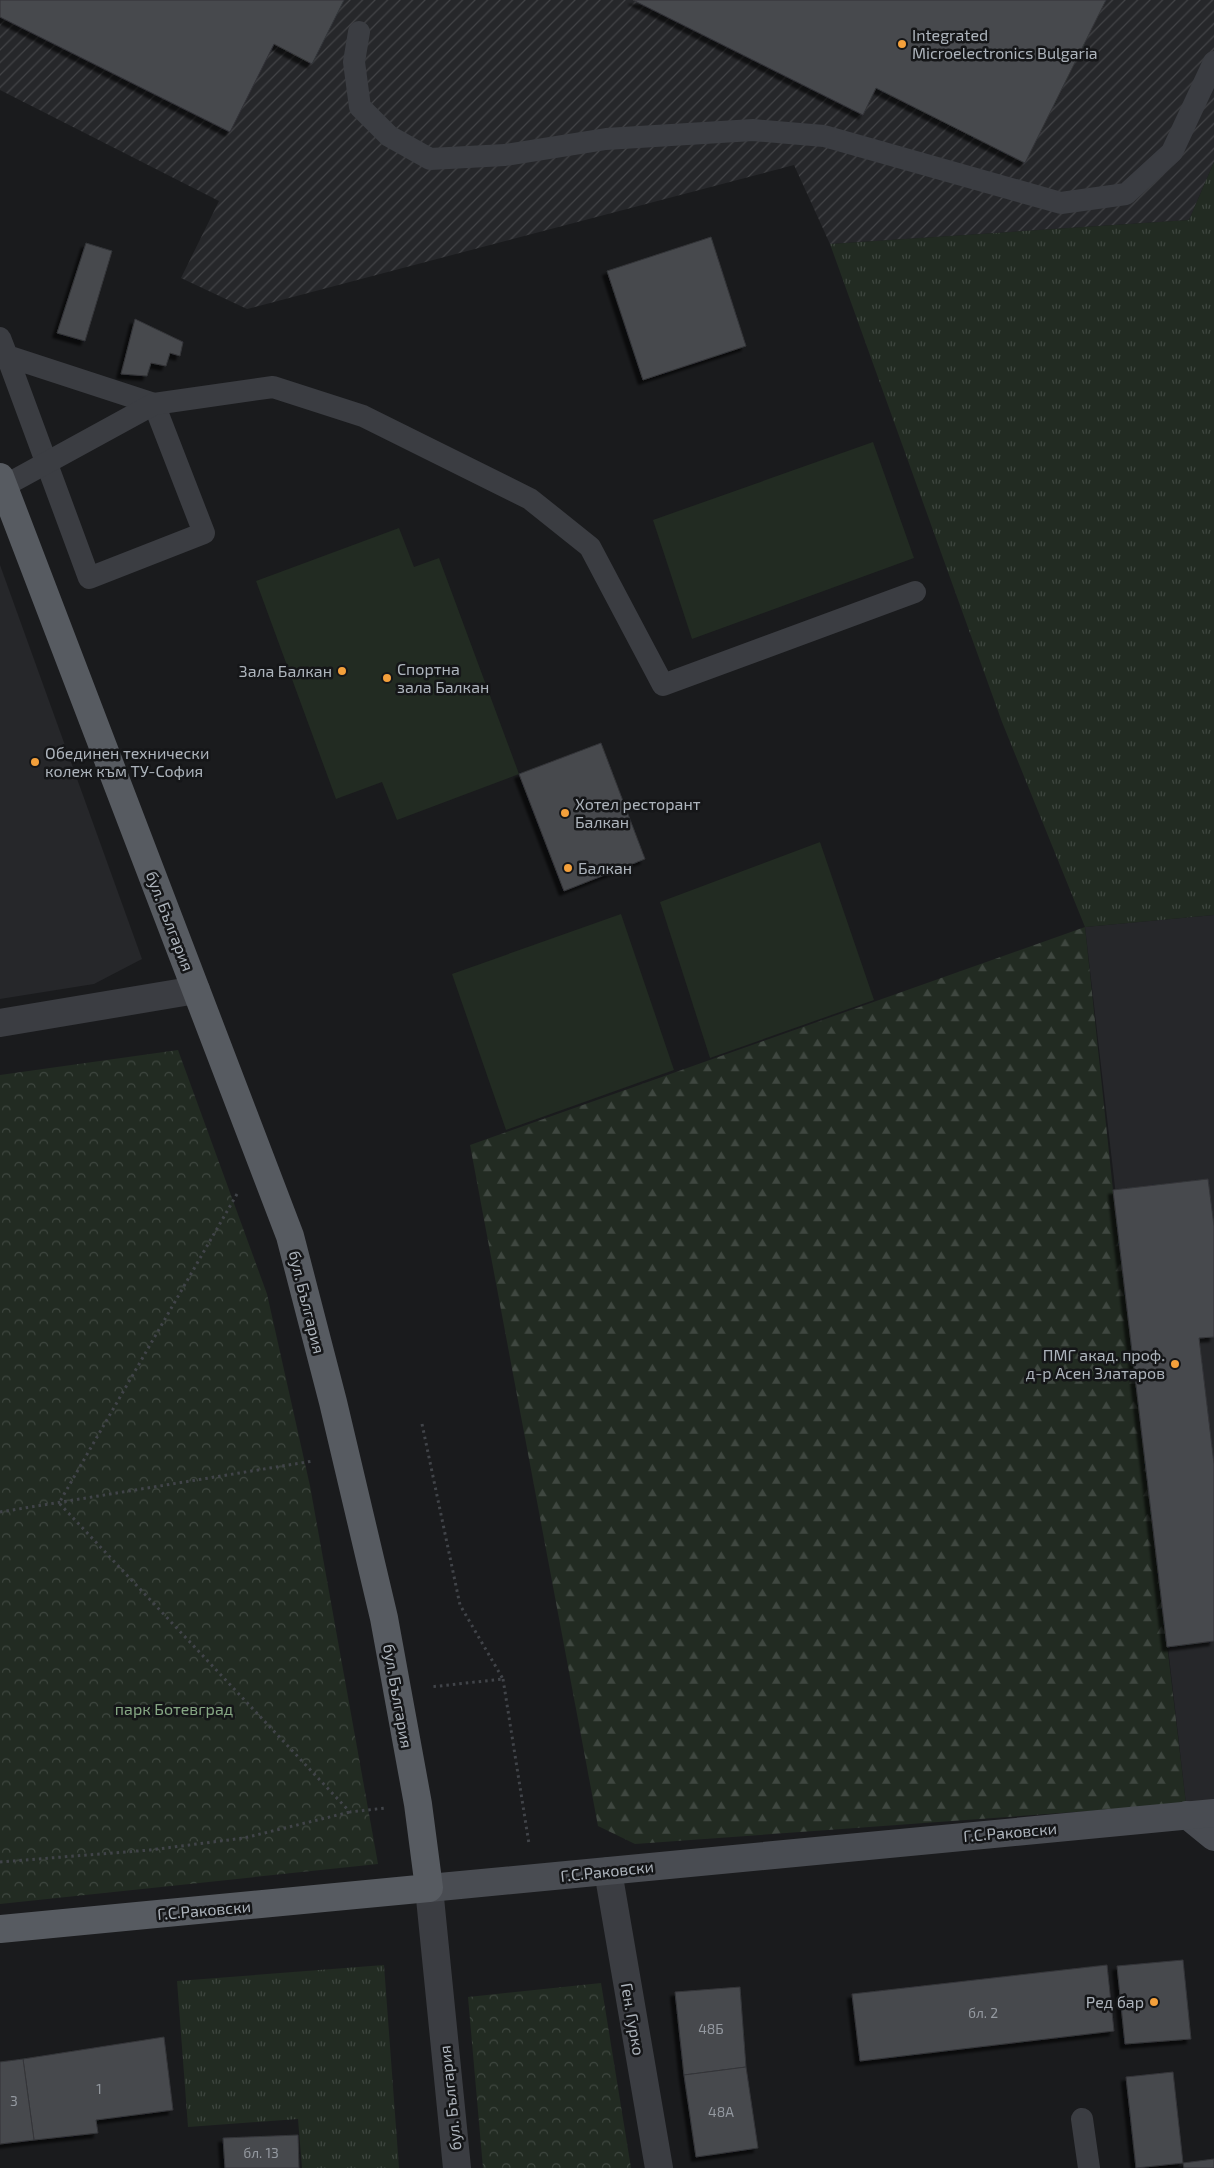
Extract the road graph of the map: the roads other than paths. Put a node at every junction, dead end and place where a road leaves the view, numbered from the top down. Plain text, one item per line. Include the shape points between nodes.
1 (359, 32) dead end
2 (1214, 62) edge
3 (2, 351) edge
4 (154, 404) junction
5 (47, 464) junction
6 (2, 481) edge
7 (915, 592) dead end
8 (196, 990) junction
9 (0, 1023) edge
10 (1214, 1813) edge
11 (1187, 1815) junction
12 (1214, 1837) edge
13 (608, 1871) junction
14 (429, 1888) junction
15 (0, 1929) edge
16 (1082, 2119) dead end
17 (456, 2168) edge
18 (658, 2168) edge
19 (1089, 2168) edge

1 - 2 lane via 354,62 360,107 389,136 430,158 505,155 606,140 753,130 824,136 1060,203 1126,194 1172,152
3 - 4 lane
3 - 5 lane
4 - 5 lane
4 - 5 lane via 204,533 89,578
4 - 7 lane via 273,387 363,416 530,499 590,547 663,685
5 - 6 lane
6 - 8 main road, бул. България
8 - 9 street
8 - 14 main road, бул. България via 290,1236 384,1618 418,1804
10 - 11 street, Г.С.Раковски
11 - 12 street
11 - 13 street, Г.С.Раковски
13 - 14 street, Г.С.Раковски
13 - 18 street, Ген. Гурко
14 - 15 main road, Г.С.Раковски
14 - 17 street, бул. България
16 - 19 lane

